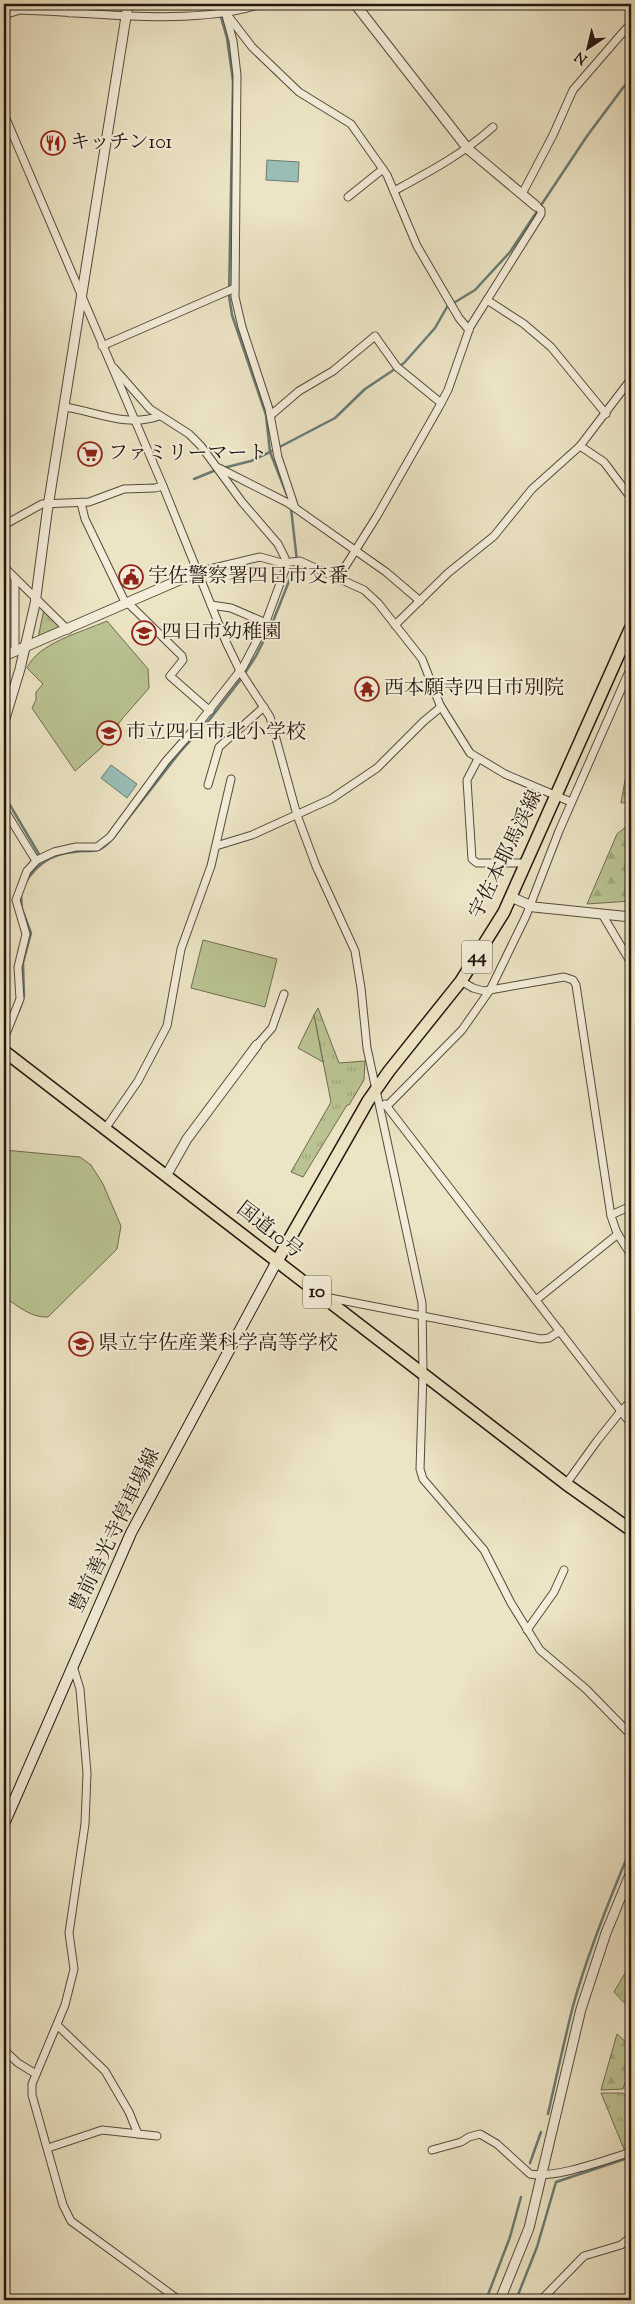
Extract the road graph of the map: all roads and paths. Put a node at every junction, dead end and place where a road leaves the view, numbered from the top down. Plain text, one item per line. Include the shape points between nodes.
1 (64, 4) edge
2 (128, 4) edge
3 (223, 4) edge
4 (261, 4) edge
5 (355, 4) edge
6 (70, 12) junction
7 (225, 13) junction
8 (4, 15) edge
9 (126, 15) junction
10 (631, 23) edge
11 (5, 119) edge
12 (493, 127) dead end
13 (467, 148) junction
14 (384, 169) junction
15 (394, 191) junction
16 (522, 194) junction
17 (348, 197) dead end
18 (536, 206) joint
19 (234, 288) junction
20 (81, 297) junction
21 (487, 300) junction
22 (469, 330) junction
23 (102, 346) junction
24 (108, 359) junction
25 (631, 379) edge
26 (442, 403) junction
27 (64, 407) junction
28 (606, 414) junction
29 (271, 415) junction
30 (159, 416) junction
31 (134, 420) junction
32 (580, 446) junction
33 (217, 467) junction
34 (163, 486) junction
35 (631, 498) edge
36 (48, 503) junction
37 (81, 503) junction
38 (295, 508) junction
39 (4, 525) edge
40 (356, 551) junction
41 (286, 562) junction
42 (4, 566) edge
43 (198, 572) junction
44 (15, 578) junction
45 (338, 578) junction
46 (36, 598) junction
47 (420, 601) junction
48 (127, 604) junction
49 (211, 605) junction
50 (266, 623) junction
51 (394, 625) junction
52 (631, 627) edge
53 (68, 630) junction
54 (25, 648) junction
55 (14, 652) junction
56 (4, 656) edge
57 (631, 667) edge
58 (242, 675) junction
59 (264, 707) junction
60 (441, 707) junction
61 (210, 711) junction
62 (4, 722) edge
63 (478, 759) junction
64 (231, 779) dead end
65 (208, 785) dead end
66 (557, 796) junction
67 (571, 802) junction
68 (4, 810) edge
69 (297, 816) junction
70 (216, 846) junction
71 (36, 861) junction
72 (527, 863) junction
73 (511, 898) junction
74 (529, 906) junction
75 (602, 914) junction
76 (631, 917) edge
77 (631, 963) edge
78 (461, 981) junction
79 (490, 990) junction
80 (284, 994) dead end
81 (4, 1039) edge
82 (257, 1045) joint
83 (4, 1051) edge
84 (377, 1088) junction
85 (387, 1106) junction
86 (105, 1129) junction
87 (166, 1176) junction
88 (631, 1206) edge
89 (611, 1215) junction
90 (618, 1234) junction
91 (631, 1256) edge
92 (277, 1261) junction
93 (322, 1296) junction
94 (536, 1300) junction
95 (422, 1314) junction
96 (560, 1331) junction
97 (423, 1373) junction
98 (631, 1401) edge
99 (621, 1411) junction
100 (631, 1424) edge
101 (566, 1484) junction
102 (631, 1530) edge
103 (564, 1570) dead end
104 (527, 1630) junction
105 (72, 1665) junction
106 (631, 1735) edge
107 (4, 1824) edge
108 (631, 1872) edge
109 (57, 2025) junction
110 (4, 2050) edge
111 (36, 2074) junction
112 (138, 2134) junction
113 (157, 2136) dead end
114 (48, 2148) junction
115 (432, 2150) dead end
116 (631, 2152) edge
117 (543, 2175) junction
118 (631, 2237) edge
119 (179, 2300) edge
120 (500, 2300) edge
121 (541, 2300) edge

1 - 6 street
2 - 9 street
3 - 7 street
4 - 7 street
5 - 13 street
6 - 8 street via 14,10
6 - 9 street
7 - 9 street
7 - 14 street via 252,47 299,92 348,121
7 - 19 street via 233,41 237,75
9 - 20 street
10 - 16 street via 572,90
11 - 20 street
12 - 13 street
13 - 15 street
13 - 16 street
14 - 15 street
14 - 17 street
15 - 22 street via 417,246 458,318
16 - 18 street
18 - 21 street via 541,214
19 - 23 street
19 - 29 street via 240,321
20 - 23 street
20 - 27 street
21 - 22 street
21 - 28 street via 524,324 551,347
22 - 26 street
23 - 24 street
24 - 30 street via 138,398
24 - 31 street
25 - 28 street
26 - 29 street via 397,366 376,336
26 - 40 street
27 - 31 street
27 - 36 street
28 - 32 street
29 - 38 street via 281,466
30 - 31 street
30 - 33 street via 193,438
31 - 34 street
32 - 35 street via 604,462
32 - 47 street via 532,489 494,536 448,573
33 - 38 street
33 - 41 street via 278,544
34 - 37 street via 126,488
34 - 43 street
36 - 37 street
36 - 39 street
36 - 46 street
37 - 48 street
38 - 40 street
40 - 45 street
40 - 47 street
41 - 43 street via 258,557
41 - 45 street via 303,561
41 - 50 street
42 - 44 street
43 - 48 street
43 - 49 street
44 - 46 street
44 - 55 street
45 - 51 street via 372,596
46 - 53 street
46 - 54 street
47 - 51 street
48 - 53 street
48 - 61 street via 182,656 181,664 170,676
49 - 50 street via 231,608
49 - 58 street
50 - 58 street
51 - 60 street via 422,659
52 - 66 main road, 宇佐本耶馬渓線 / 44
53 - 54 street
54 - 55 street
54 - 62 street
55 - 56 street
57 - 67 street, 44
58 - 59 street
58 - 61 street
59 - 65 street via 219,747
59 - 69 street via 274,728
60 - 63 street via 463,744
60 - 69 street via 372,772 331,799
61 - 71 street via 170,756 103,844 93,848 63,849
63 - 66 street
63 - 72 street via 467,780 472,859 477,863
64 - 70 street
66 - 67 street
66 - 72 main road, 宇佐本耶馬渓線 / 44
67 - 74 street, 44
68 - 71 street
69 - 70 street
69 - 84 street via 355,951 367,1048
70 - 86 street via 181,949 167,1026 138,1081
71 - 81 street via 27,871 16,894 16,905 26,934 18,964 20,999
72 - 73 main road, 宇佐本耶馬渓線 / 44
73 - 74 street
73 - 78 main road, 宇佐本耶馬渓線 / 44
74 - 75 street
74 - 79 street, 44
75 - 76 street
75 - 77 street
78 - 79 street via 473,988
78 - 84 main road, 宇佐本耶馬渓線 / 44
79 - 85 street, 44 via 462,1030
79 - 89 street via 564,977 570,977 576,984
80 - 82 street via 272,1028
82 - 87 street via 187,1139
83 - 86 main road, 国道10号 / 10
84 - 85 street
84 - 92 main road, 宇佐本耶馬渓線 / 44
84 - 95 street
85 - 94 street
86 - 87 main road, 国道10号 / 10
87 - 92 main road, 国道10号 / 10
88 - 89 street
89 - 90 street
90 - 91 street
90 - 94 street
92 - 93 main road, 国道10号 / 10
92 - 105 main road, 豊前善光寺停車場線 via 131,1533
93 - 95 street
93 - 97 main road, 国道10号 / 10
94 - 96 street
95 - 96 street via 541,1339
95 - 97 street
96 - 99 street
97 - 101 main road, 国道10号 / 10
97 - 104 street via 420,1472 484,1550
98 - 99 street
99 - 100 street
99 - 101 street
101 - 102 main road, 国道10号 / 10
103 - 104 street via 554,1592
104 - 106 street via 548,1658 586,1689
105 - 107 main road, 豊前善光寺停車場線
105 - 109 street via 80,1689 85,1732 85,1824 69,1933 73,1979
108 - 117 street via 606,1933 581,2009
109 - 111 street
109 - 112 street via 104,2071
110 - 111 street
111 - 114 street via 32,2095
112 - 113 street
112 - 114 street via 102,2130
114 - 119 street via 63,2205 71,2221
115 - 117 street via 480,2134 497,2144 530,2174
116 - 117 street
117 - 120 street via 529,2228
118 - 121 street via 621,2245 584,2256

